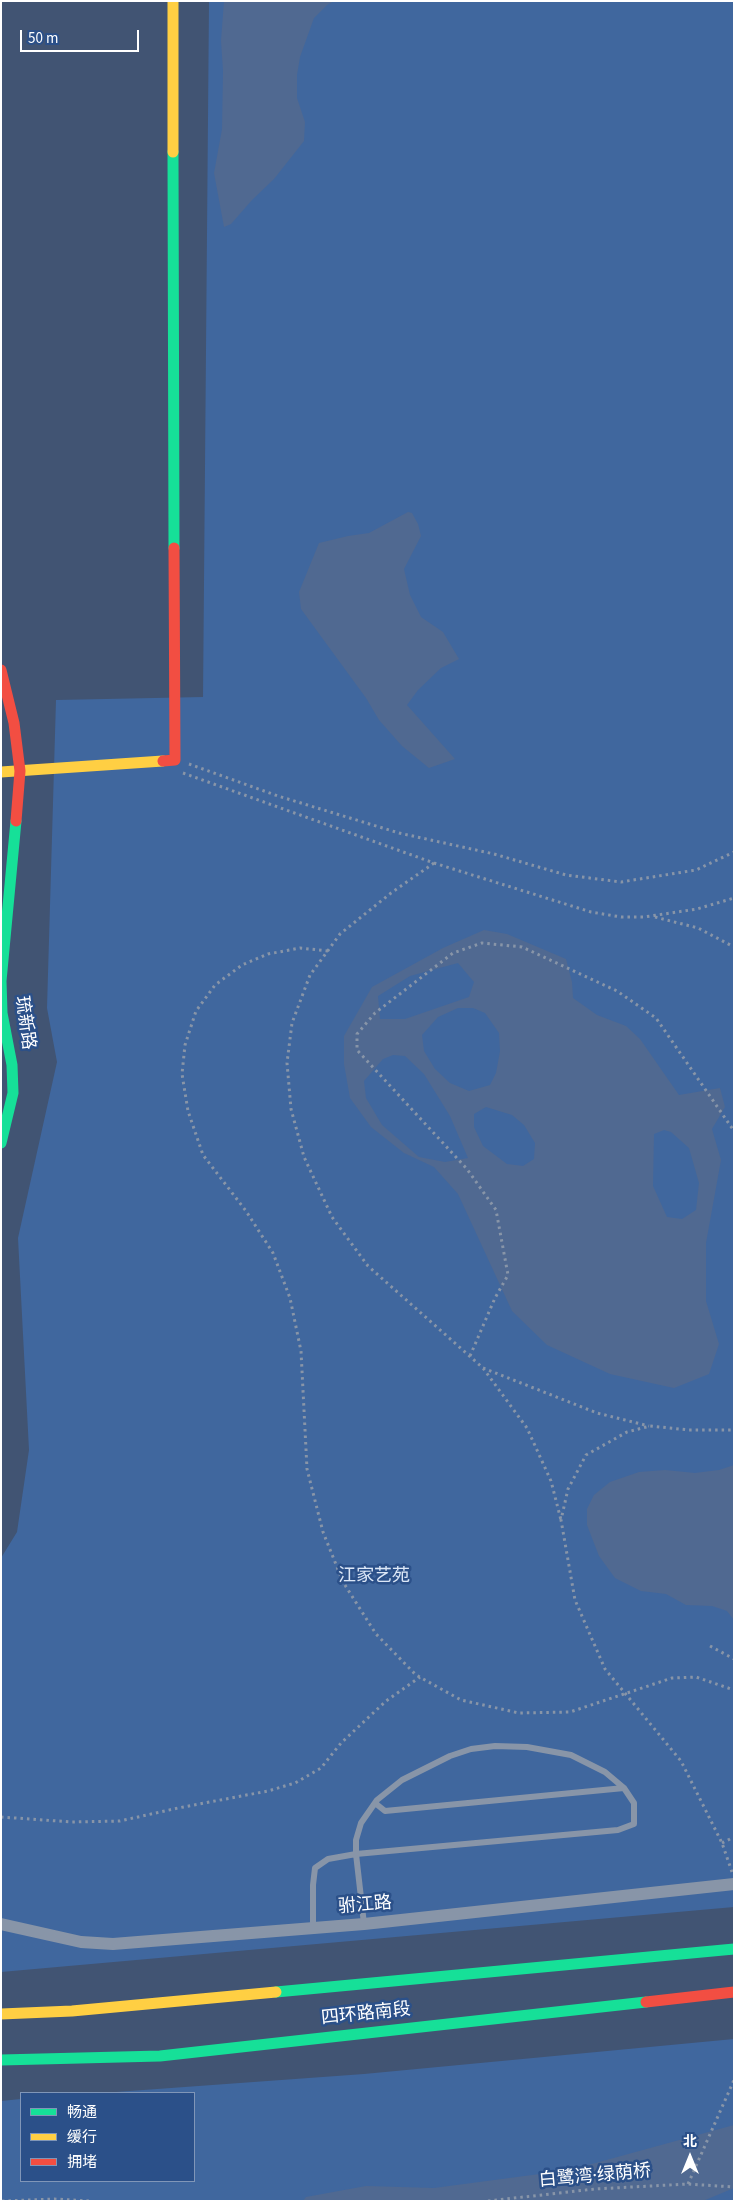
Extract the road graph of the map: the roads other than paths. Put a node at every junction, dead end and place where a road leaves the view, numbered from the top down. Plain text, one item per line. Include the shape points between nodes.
1 (173, 1) edge
2 (1, 670) edge
3 (20, 771) junction
4 (1, 772) edge
5 (1, 1143) edge
6 (624, 1788) junction
7 (375, 1803) junction
8 (356, 1854) junction
9 (734, 1884) edge
10 (1, 1924) edge
11 (364, 1924) junction
12 (313, 1928) junction
13 (734, 1949) edge
14 (734, 1992) edge
15 (1, 2010) edge
16 (72, 2011) junction
17 (1, 2014) edge
18 (160, 2056) junction
19 (1, 2060) edge
20 (1, 2070) edge

1 - 3 main road via 175,760
2 - 3 main road, 琉新路 via 14,722
3 - 4 main road
3 - 5 main road, 琉新路 via 1,981 13,1093
6 - 7 lane via 385,1810
6 - 7 lane via 605,1772 570,1755 527,1747 495,1746 471,1749 423,1768 402,1780
6 - 8 lane via 634,1804 634,1824 618,1830
7 - 8 lane via 361,1823
8 - 11 lane
8 - 12 lane via 328,1859 315,1868
9 - 11 street, 驸江路
10 - 12 street, 驸江路 via 81,1942 113,1944
11 - 12 street, 驸江路
13 - 16 main road, 四环路南段
14 - 18 main road, 四环路南段
15 - 16 main road
16 - 17 main road, 四环路南段
18 - 19 main road, 四环路南段
18 - 20 main road

